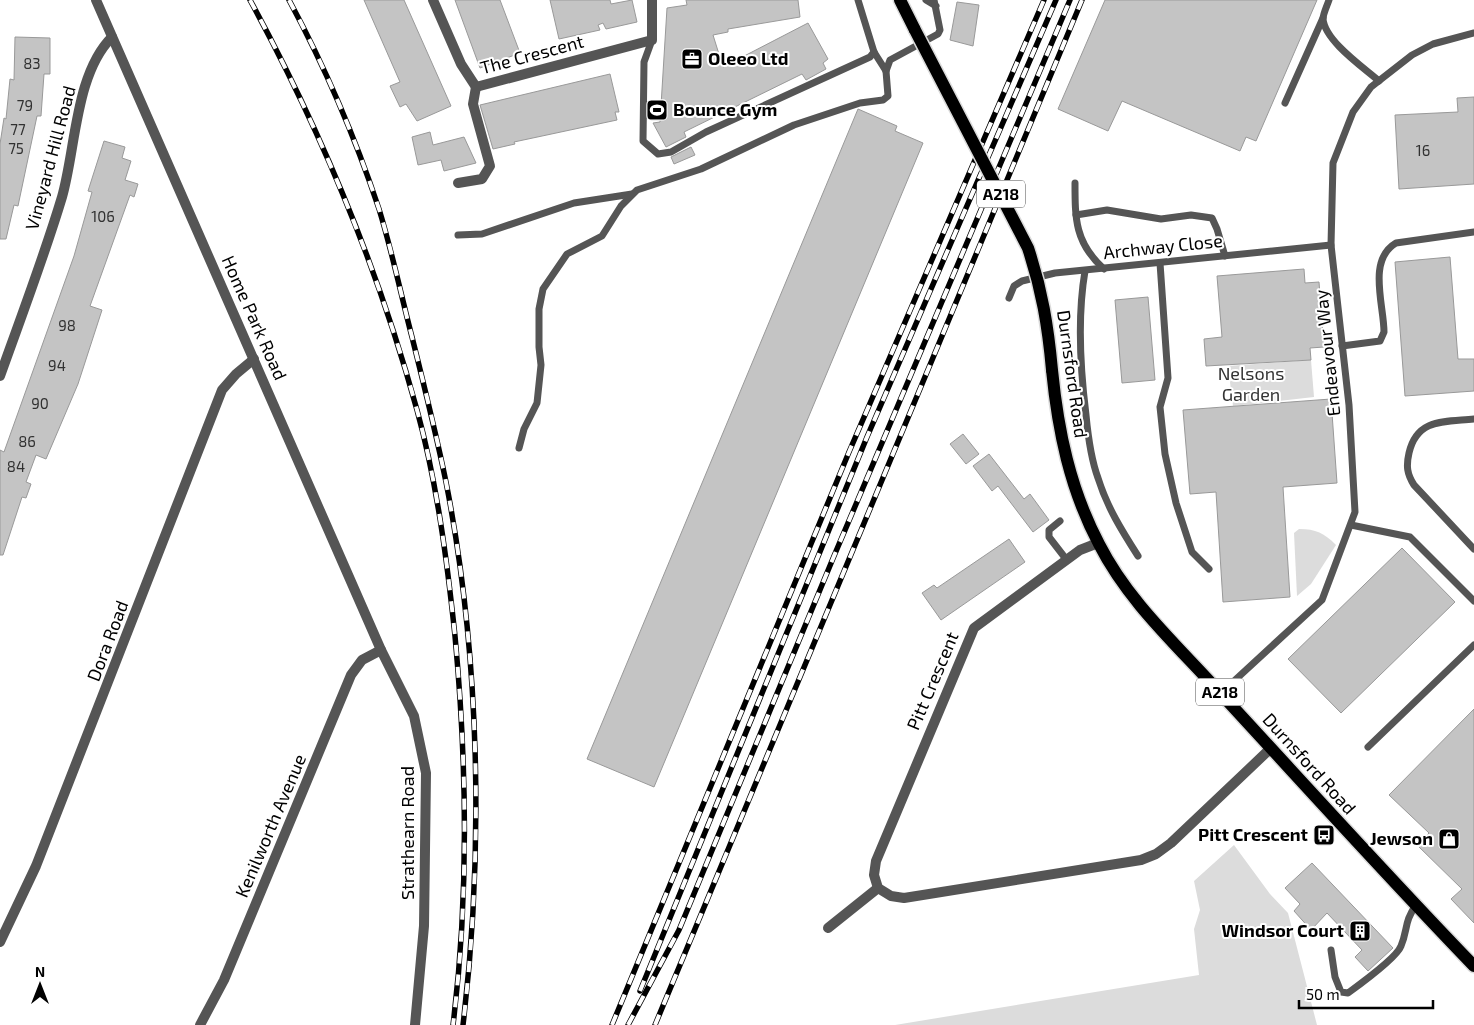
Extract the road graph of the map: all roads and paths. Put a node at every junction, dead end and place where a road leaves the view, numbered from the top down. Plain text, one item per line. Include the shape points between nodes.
1 (96, 0) edge
2 (433, 0) edge
3 (652, 0) edge
4 (858, 0) edge
5 (900, 0) edge
6 (926, 0) edge
7 (1329, 0) edge
8 (935, 3) edge
9 (1323, 18) junction
10 (1474, 33) edge
11 (112, 37) junction
12 (652, 40) junction
13 (874, 52) junction
14 (886, 71) junction
15 (1379, 81) junction
16 (476, 87) junction
17 (1285, 103) dead end
18 (458, 182) dead end
19 (1075, 183) dead end
20 (633, 194) junction
21 (1076, 215) junction
22 (1474, 232) edge
23 (458, 235) dead end
24 (1331, 245) junction
25 (1225, 256) junction
26 (1160, 263) junction
27 (1104, 269) junction
28 (1085, 271) junction
29 (1009, 298) dead end
30 (1342, 346) junction
31 (254, 359) junction
32 (0, 376) edge
33 (1474, 419) edge
34 (519, 448) dead end
35 (1060, 521) dead end
36 (1351, 525) junction
37 (1098, 543) junction
38 (1474, 548) edge
39 (1138, 556) dead end
40 (1066, 560) junction
41 (1209, 569) dead end
42 (1474, 601) edge
43 (1474, 645) edge
44 (382, 650) junction
45 (1221, 693) junction
46 (1368, 747) dead end
47 (1270, 749) junction
48 (878, 888) junction
49 (1416, 905) junction
50 (828, 928) dead end
51 (0, 942) edge
52 (1331, 950) dead end
53 (1474, 966) edge
54 (200, 1025) edge
55 (415, 1025) edge

1 - 11 street, Home Park Road
2 - 16 street, The Crescent via 461,64
3 - 12 street
4 - 13 lane
5 - 37 main road, Durnsford Road / A218, bridge via 1028,248 1048,319 1056,415 1072,482
6 - 8 lane
7 - 9 lane
8 - 14 lane via 938,34 890,60
9 - 15 lane via 1326,31 1334,40
9 - 17 lane
10 - 15 lane, Endeavour Way via 1433,44 1412,55
11 - 31 street, Home Park Road
11 - 32 street, Vineyard Hill Road via 95,58 62,196
12 - 13 lane via 644,62 643,141 658,154 671,152 706,132 870,57
12 - 16 street, The Crescent
13 - 14 lane
14 - 20 lane via 888,96 883,100 860,103 794,125 701,169
15 - 24 lane, Endeavour Way via 1353,112 1333,163
16 - 18 street via 473,104 490,166 482,179
19 - 21 lane
20 - 23 lane via 574,203 482,234
20 - 34 lane via 621,206 602,236 567,254 543,289 539,309 541,365 537,403
21 - 25 lane via 1107,210 1161,219 1191,215 1212,218
21 - 27 lane via 1080,240
22 - 30 lane via 1387,248 1381,259 1380,271 1384,323 1380,341
24 - 25 lane, Archway Close
24 - 30 lane, Endeavour Way
25 - 26 lane, Archway Close
26 - 27 lane, Archway Close
26 - 41 lane via 1168,378 1160,407 1165,454 1192,552
27 - 28 lane, Archway Close
28 - 29 lane, Archway Close via 1055,273 1022,281 1014,286
28 - 39 lane via 1081,297 1080,370 1088,433 1100,485 1114,518
30 - 36 lane, Endeavour Way via 1355,512
31 - 44 street, Home Park Road
31 - 51 street, Dora Road via 222,390 40,857
33 - 38 lane via 1426,426 1411,442 1407,467 1414,486
35 - 40 lane via 1049,530 1049,536
36 - 42 lane via 1410,537
36 - 45 lane, Endeavour Way via 1322,600
37 - 40 street, Pitt Crescent
37 - 45 main road, Durnsford Road / A218 via 1123,586 1187,660
40 - 48 street, Pitt Crescent via 974,628 876,861 874,875
43 - 46 lane
44 - 54 street, Kenilworth Avenue via 362,660 351,675 224,980
44 - 55 street, Strathearn Road via 414,716 426,773 424,926
45 - 47 main road, Durnsford Road / A218
47 - 48 street via 1171,843 1142,860 904,898 891,896
47 - 49 main road, Durnsford Road / A218
48 - 50 street
49 - 52 lane via 1406,919 1401,948 1348,993 1342,992 1335,977
49 - 53 main road, Durnsford Road / A218

